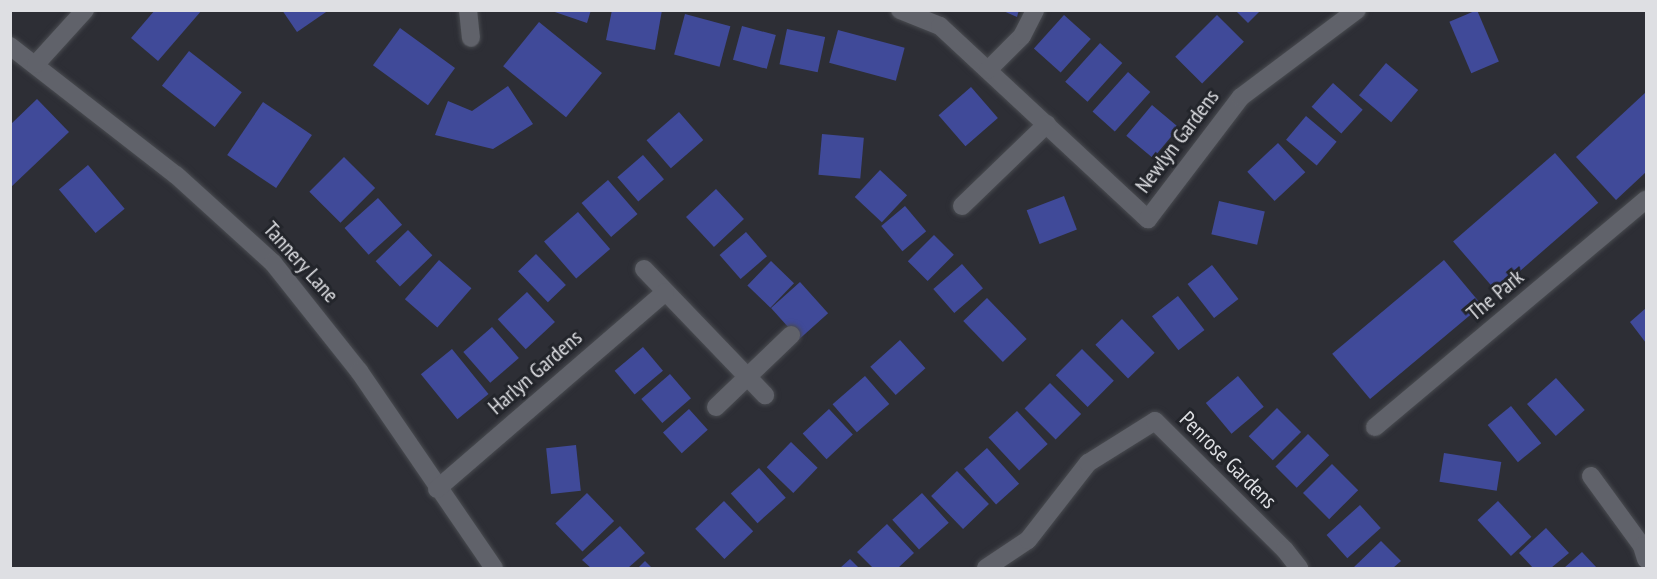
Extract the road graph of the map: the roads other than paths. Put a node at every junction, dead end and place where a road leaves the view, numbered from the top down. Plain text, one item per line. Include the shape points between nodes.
1 (85, 10) edge
2 (468, 10) edge
3 (900, 10) edge
4 (1035, 10) edge
5 (1357, 10) edge
6 (471, 38) dead end
7 (10, 46) edge
8 (36, 64) junction
9 (988, 70) junction
10 (1047, 124) junction
11 (1647, 200) edge
12 (962, 206) dead end
13 (644, 269) dead end
14 (666, 292) junction
15 (792, 335) dead end
16 (747, 377) junction
17 (765, 395) dead end
18 (717, 407) dead end
19 (1375, 427) dead end
20 (1591, 476) dead end
21 (437, 489) junction
22 (1647, 559) edge
23 (494, 568) edge
24 (986, 568) edge
25 (1299, 568) edge

1 - 8 street
2 - 6 street
3 - 9 street, Newlyn Gardens via 940,26
4 - 9 street via 1022,36
5 - 10 street, Newlyn Gardens via 1241,97 1148,219
7 - 8 street, Tannery Lane
8 - 21 street, Tannery Lane via 176,175 273,263 359,371
9 - 10 street, Newlyn Gardens
10 - 12 street
11 - 19 street, The Park
13 - 14 street
14 - 16 street
14 - 21 street, Harlyn Gardens
15 - 16 street
16 - 17 street
16 - 18 street
20 - 22 street
21 - 23 street, Tannery Lane
24 - 25 street, Penrose Gardens via 1028,540 1088,462 1155,421

